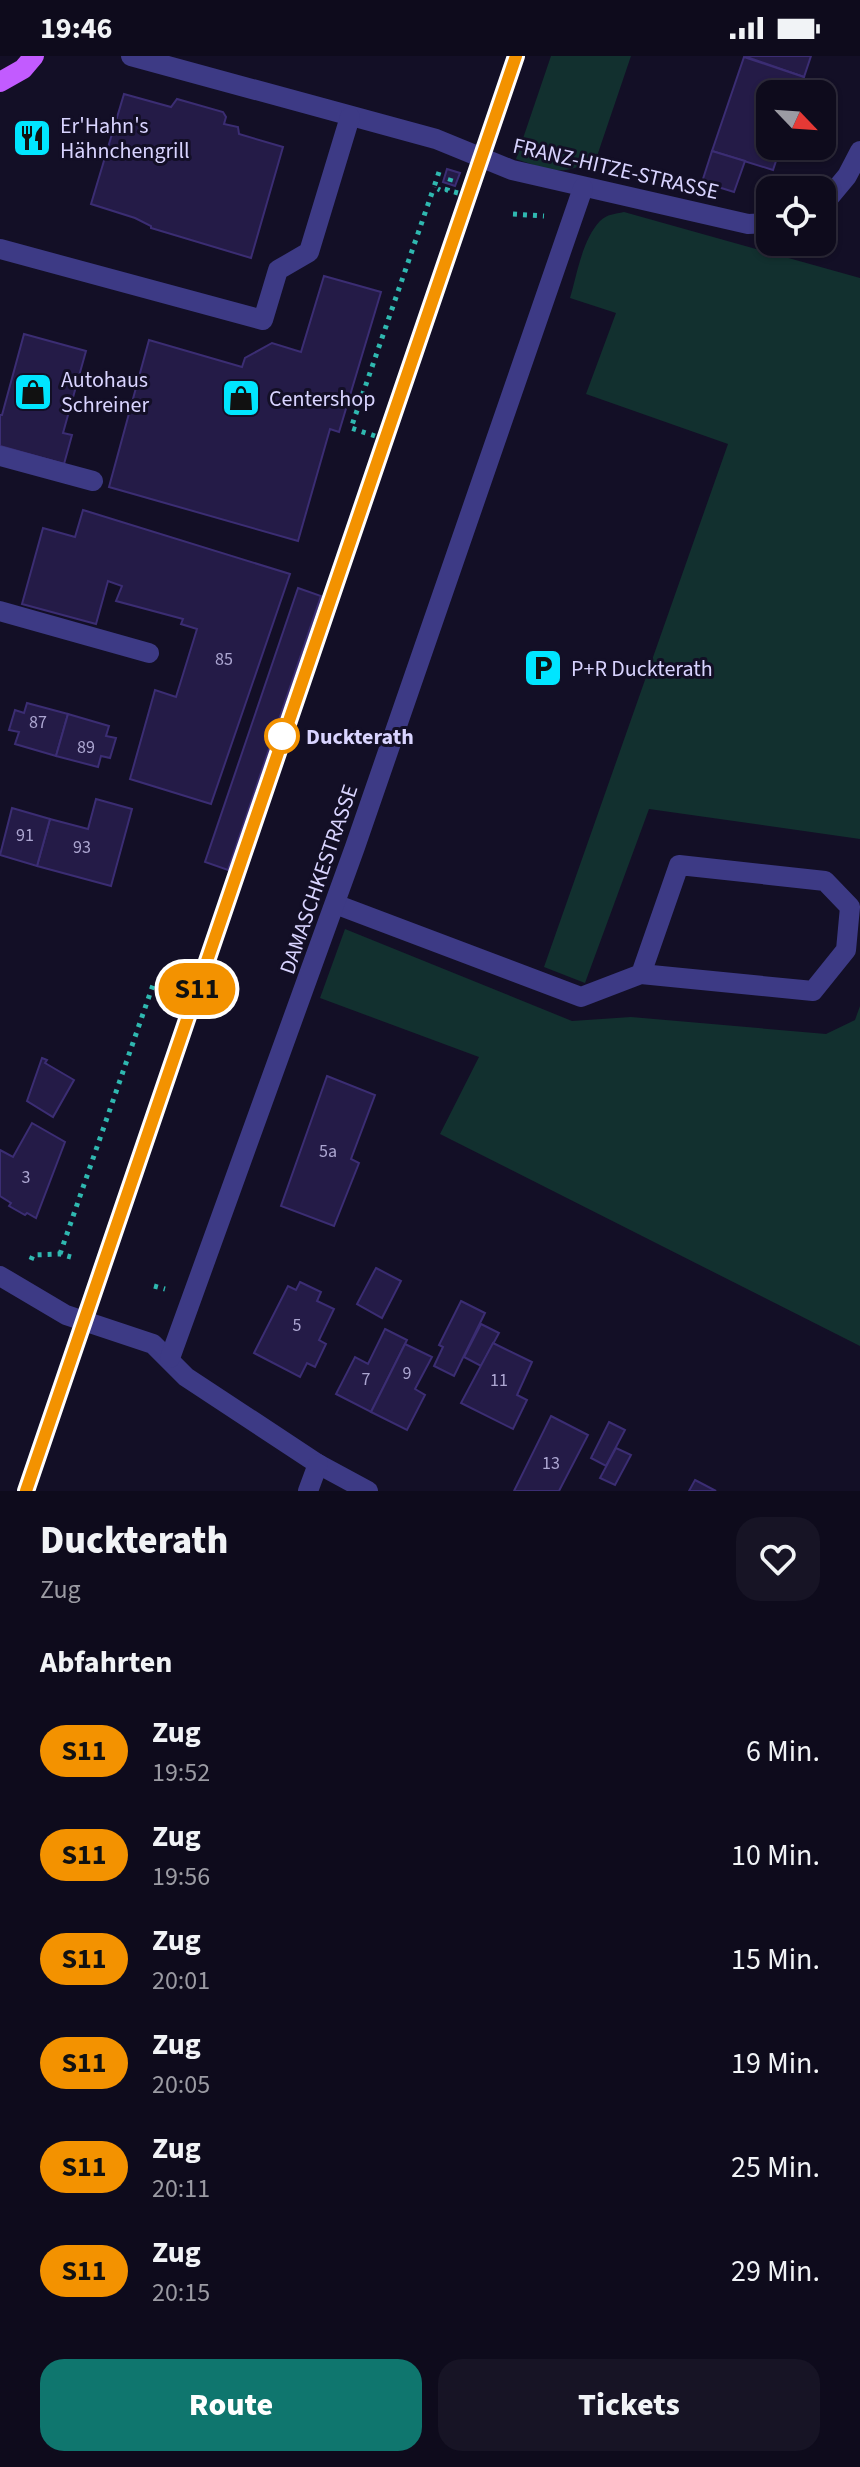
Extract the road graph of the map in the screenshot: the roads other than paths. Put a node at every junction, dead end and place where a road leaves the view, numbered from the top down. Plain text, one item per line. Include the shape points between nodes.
1 (34, 56) edge
2 (131, 56) edge
3 (0, 82) edge
4 (350, 117) junction
5 (860, 151) edge
6 (583, 188) junction
7 (836, 189) edge
8 (756, 224) edge
9 (0, 249) edge
10 (0, 456) edge
11 (93, 481) dead end
12 (0, 611) edge
13 (149, 653) dead end
14 (335, 904) junction
15 (641, 974) junction
16 (2, 1283) edge
17 (170, 1358) junction
18 (318, 1464) junction
19 (308, 1491) edge
20 (368, 1491) edge

1 - 3 main road
2 - 4 street, FRANZ-HITZE-STRASSE
4 - 6 street, FRANZ-HITZE-STRASSE via 436,139 512,170
4 - 9 street via 309,252 278,270 263,320
5 - 7 street
6 - 8 street, FRANZ-HITZE-STRASSE
6 - 14 street, DAMASCHKESTRASSE
10 - 11 street
12 - 13 street
14 - 15 street via 581,997
14 - 17 street, DAMASCHKESTRASSE
15 - 15 street via 813,991 846,950 850,907 825,881 679,865
16 - 17 street via 66,1315 153,1344
17 - 18 street via 186,1377
18 - 19 street
18 - 20 street

